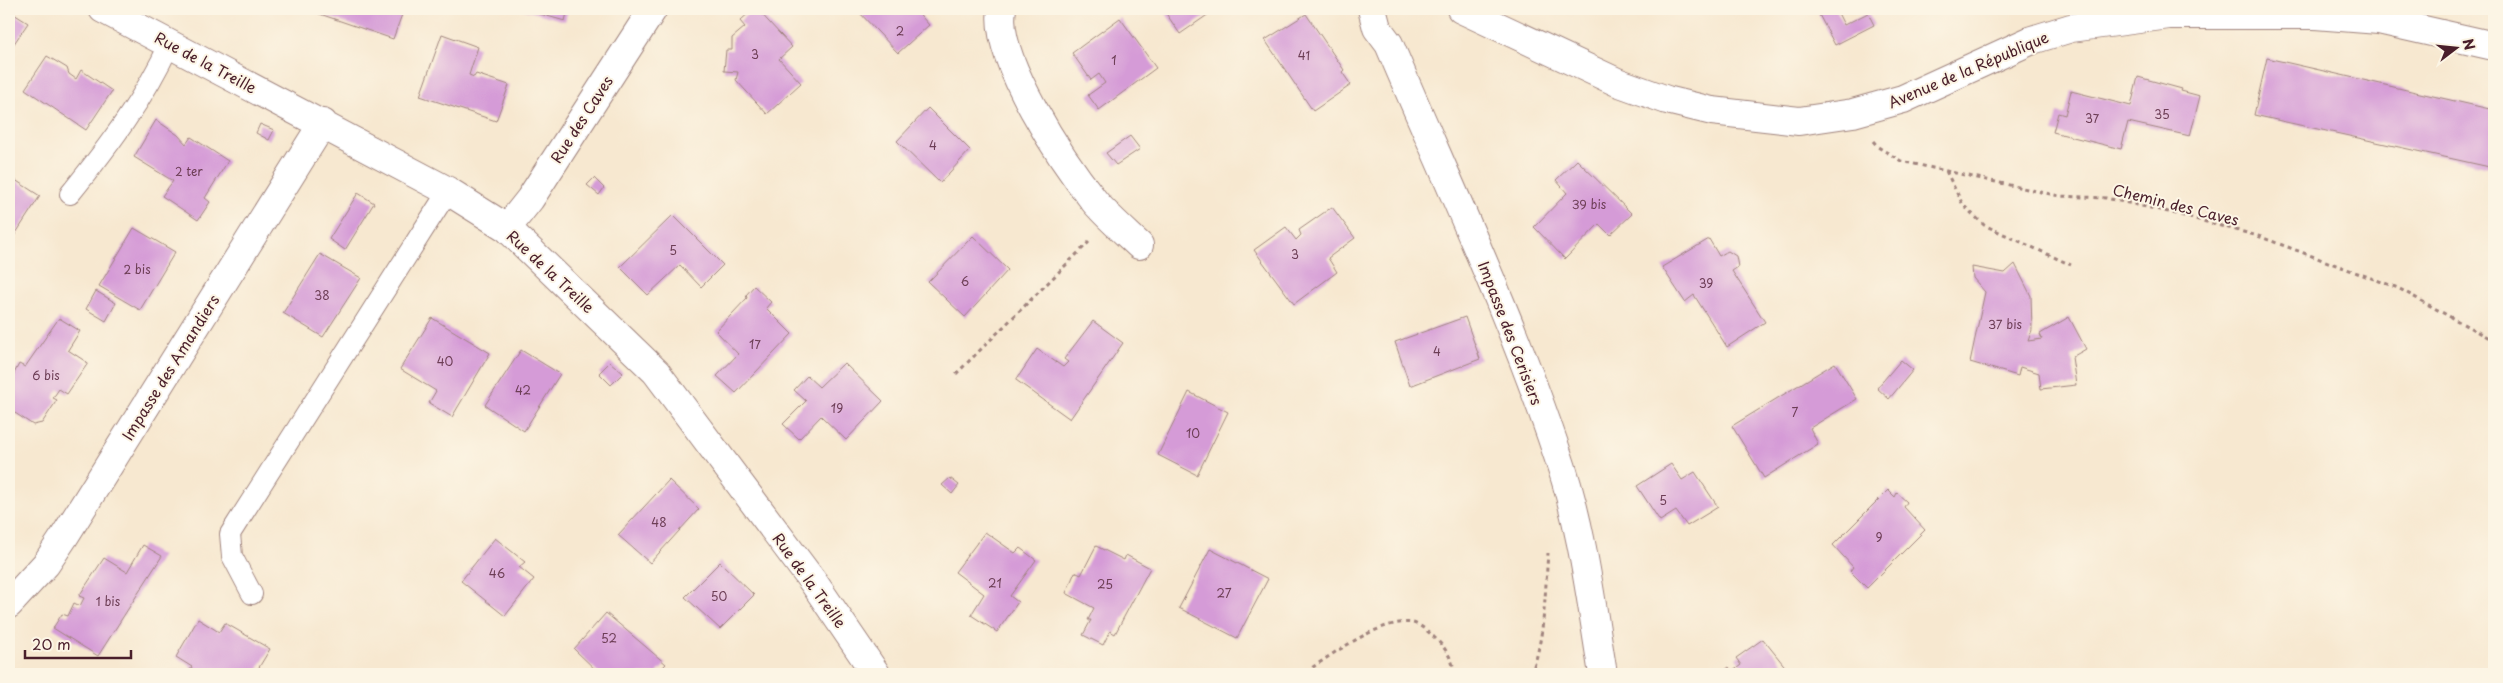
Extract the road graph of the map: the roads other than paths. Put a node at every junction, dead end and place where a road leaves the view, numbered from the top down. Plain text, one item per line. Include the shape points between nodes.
1 (103, 9) edge
2 (653, 9) edge
3 (1002, 9) edge
4 (1372, 9) edge
5 (1461, 9) edge
6 (2077, 19) edge
7 (170, 43) junction
8 (2494, 46) edge
9 (323, 123) junction
10 (448, 191) junction
11 (70, 194) dead end
12 (507, 228) junction
13 (1139, 245) dead end
14 (252, 594) dead end
15 (9, 604) edge
16 (876, 674) edge
17 (1603, 674) edge

1 - 7 street, Rue de la Treille
2 - 12 street, Rue des Caves via 530,199
3 - 13 street via 1004,44 1019,80 1056,145 1096,202
4 - 17 street, Impasse des Cerisiers via 1377,28 1389,44 1491,277 1559,457 1577,521
5 - 6 street, Avenue de la République via 1617,82 1667,100 1712,111 1799,121 1853,113 1903,99
6 - 8 street, Avenue de la République via 2315,15 2379,20
7 - 9 street, Rue de la Treille
7 - 11 lane via 140,98
9 - 10 street, Rue de la Treille
9 - 15 street, Impasse des Amandiers via 64,537 46,564
10 - 12 street, Rue de la Treille
10 - 14 lane via 230,534 232,556
12 - 16 street, Rue de la Treille via 656,372 814,583

